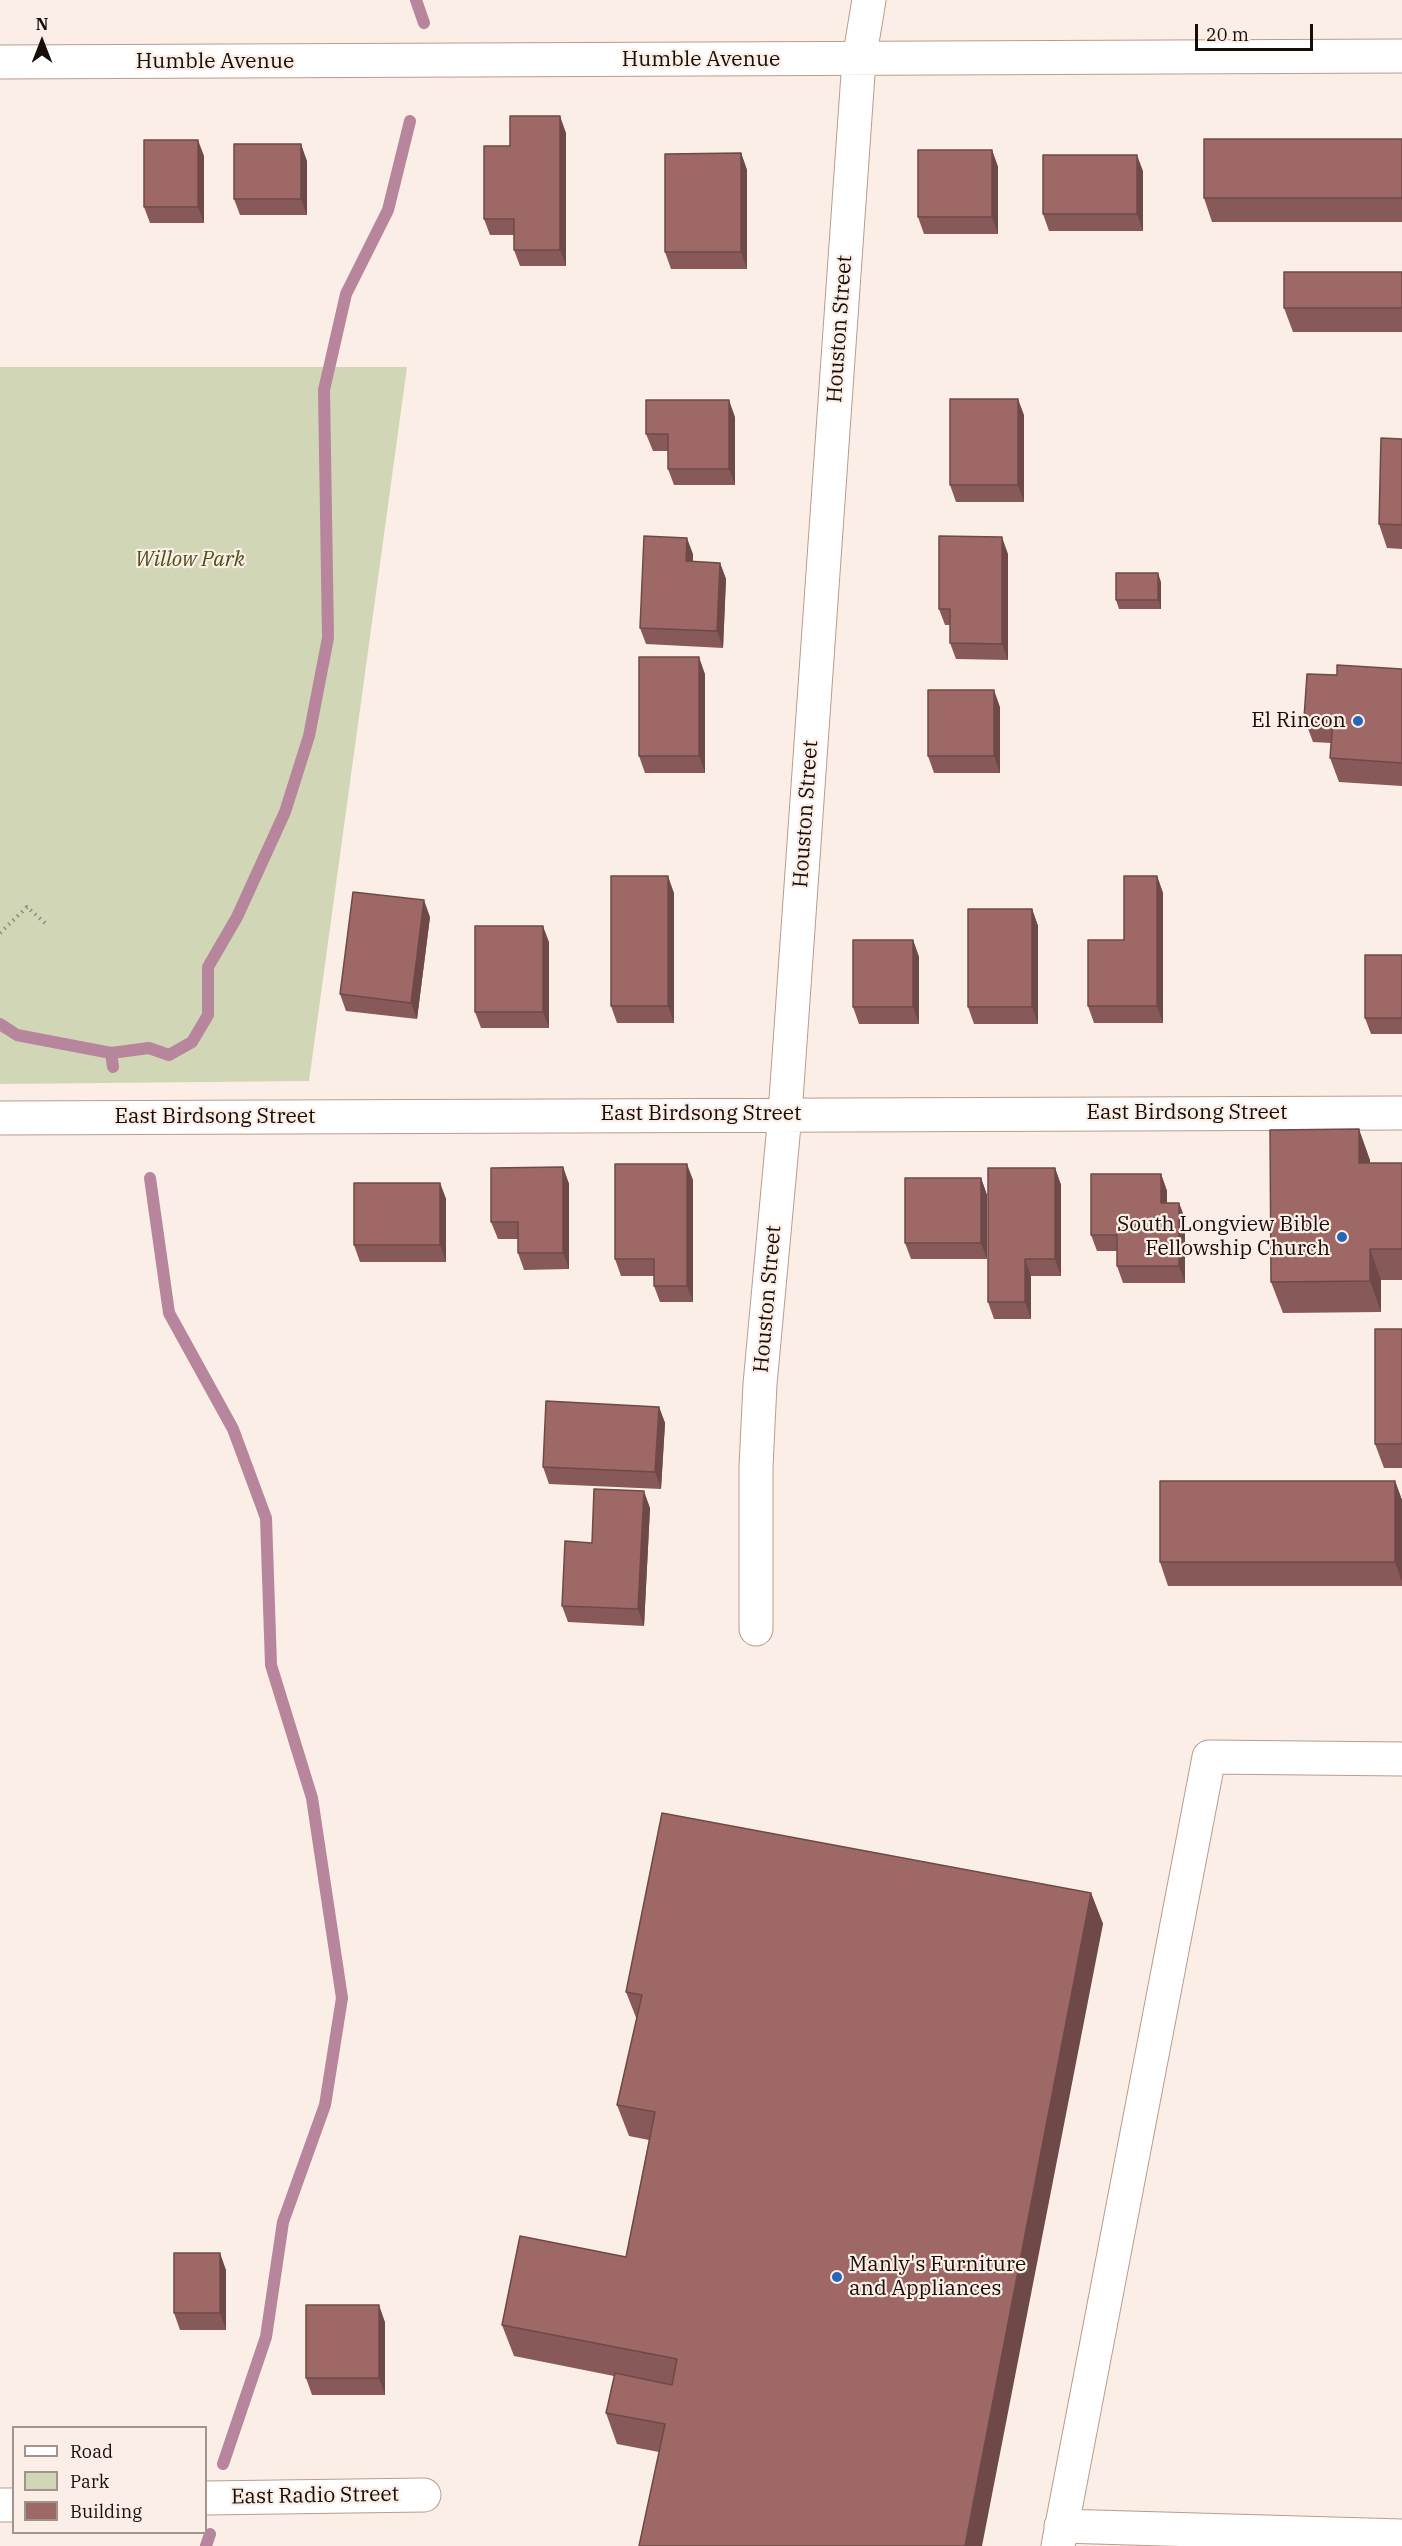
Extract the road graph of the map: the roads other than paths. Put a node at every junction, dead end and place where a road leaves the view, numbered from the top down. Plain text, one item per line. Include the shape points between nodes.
1 (869, 0) edge
2 (1402, 56) edge
3 (859, 60) junction
4 (0, 62) edge
5 (1402, 1113) edge
6 (785, 1114) junction
7 (0, 1118) edge
8 (756, 1629) dead end
9 (1402, 1759) edge
10 (424, 2495) dead end
11 (207, 2498) edge
12 (1059, 2536) edge
13 (1402, 2536) edge

1 - 3 street, Houston Street
2 - 3 street, Humble Avenue
3 - 4 street, Humble Avenue
3 - 6 street, Houston Street
5 - 6 street, East Birdsong Street
6 - 7 street, East Birdsong Street
6 - 8 street, Houston Street via 757,1425
9 - 12 street via 1209,1757
10 - 11 street, East Radio Street
12 - 13 street

